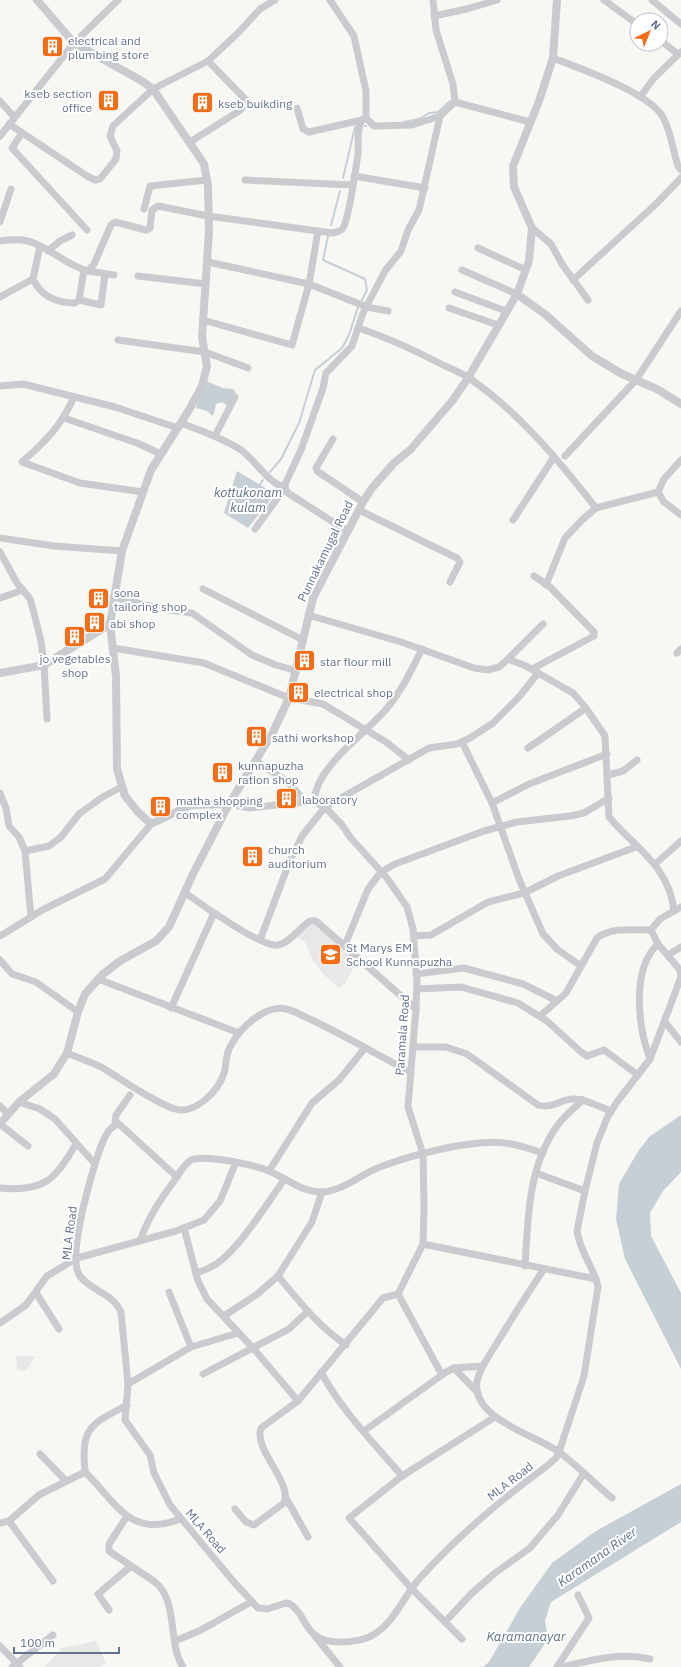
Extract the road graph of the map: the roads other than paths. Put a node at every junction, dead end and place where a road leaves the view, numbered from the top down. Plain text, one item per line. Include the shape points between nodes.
1 (37, 0) edge
2 (118, 0) edge
3 (275, 0) edge
4 (330, 0) edge
5 (433, 0) edge
6 (497, 0) edge
7 (557, 0) edge
8 (604, 0) edge
9 (652, 0) edge
10 (434, 16) junction
11 (629, 18) edge
12 (681, 24) edge
13 (74, 43) junction
14 (669, 46) edge
15 (680, 53) edge
16 (553, 58) junction
17 (208, 61) junction
18 (153, 90) junction
19 (640, 98) junction
20 (0, 101) edge
21 (455, 102) junction
22 (297, 108) dead end
23 (440, 116) junction
24 (14, 117) junction
25 (364, 119) junction
26 (530, 122) junction
27 (9, 124) junction
28 (22, 133) junction
29 (0, 136) edge
30 (190, 142) junction
31 (681, 170) edge
32 (354, 176) junction
33 (681, 178) edge
34 (207, 180) junction
35 (246, 180) dead end
36 (352, 185) junction
37 (425, 188) junction
38 (11, 189) dead end
39 (144, 208) dead end
40 (208, 216) junction
41 (0, 222) edge
42 (532, 228) junction
43 (87, 230) dead end
44 (318, 231) junction
45 (72, 235) dead end
46 (0, 241) edge
47 (40, 246) junction
48 (478, 248) dead end
49 (48, 251) junction
50 (208, 262) junction
51 (86, 270) junction
52 (462, 270) dead end
53 (526, 270) junction
54 (105, 274) junction
55 (114, 275) dead end
56 (138, 276) dead end
57 (33, 279) junction
58 (573, 280) junction
59 (206, 284) junction
60 (309, 284) junction
61 (455, 292) dead end
62 (517, 294) junction
63 (0, 297) edge
64 (78, 300) junction
65 (588, 300) dead end
66 (367, 307) junction
67 (449, 308) dead end
68 (388, 311) dead end
69 (506, 311) junction
70 (681, 311) edge
71 (202, 320) junction
72 (679, 320) edge
73 (498, 325) junction
74 (358, 328) junction
75 (118, 340) dead end
76 (205, 352) junction
77 (248, 368) dead end
78 (468, 378) junction
79 (636, 380) junction
80 (0, 386) edge
81 (74, 397) junction
82 (235, 397) dead end
83 (681, 404) edge
84 (64, 418) junction
85 (179, 426) junction
86 (215, 436) junction
87 (333, 439) dead end
88 (161, 454) junction
89 (565, 456) dead end
90 (554, 457) junction
91 (681, 460) edge
92 (285, 488) junction
93 (143, 492) junction
94 (658, 492) junction
95 (362, 502) junction
96 (596, 508) junction
97 (359, 510) junction
98 (681, 515) edge
99 (513, 520) dead end
100 (255, 529) dead end
101 (348, 531) junction
102 (0, 538) edge
103 (122, 550) junction
104 (0, 552) edge
105 (534, 576) dead end
106 (450, 582) dead end
107 (546, 585) junction
108 (203, 589) dead end
109 (23, 590) junction
110 (113, 597) junction
111 (0, 598) edge
112 (308, 614) junction
113 (110, 624) junction
114 (543, 624) dead end
115 (303, 640) junction
116 (113, 648) junction
117 (422, 649) junction
118 (508, 659) junction
119 (44, 665) junction
120 (297, 670) junction
121 (535, 671) junction
122 (0, 673) edge
123 (289, 698) junction
124 (586, 708) junction
125 (47, 719) dead end
126 (367, 730) junction
127 (462, 742) junction
128 (528, 748) dead end
129 (607, 754) junction
130 (409, 760) junction
131 (637, 760) dead end
132 (256, 761) junction
133 (608, 775) junction
134 (121, 787) junction
135 (0, 793) edge
136 (609, 798) junction
137 (309, 802) junction
138 (492, 803) junction
139 (229, 804) junction
140 (325, 807) junction
141 (3, 809) edge
142 (151, 824) junction
143 (500, 826) junction
144 (681, 841) edge
145 (636, 847) junction
146 (25, 851) junction
147 (655, 864) junction
148 (381, 872) junction
149 (184, 892) junction
150 (524, 892) junction
151 (678, 908) edge
152 (214, 913) junction
153 (31, 917) junction
154 (651, 930) junction
155 (0, 936) edge
156 (414, 936) junction
157 (260, 940) junction
158 (658, 944) junction
159 (345, 945) junction
160 (681, 947) edge
161 (668, 955) junction
162 (0, 960) edge
163 (581, 966) junction
164 (416, 974) junction
165 (681, 977) edge
166 (98, 979) junction
167 (417, 989) junction
168 (557, 1001) junction
169 (171, 1008) junction
170 (416, 1009) junction
171 (78, 1012) junction
172 (540, 1016) junction
173 (665, 1022) junction
174 (239, 1033) junction
175 (681, 1042) edge
176 (413, 1047) junction
177 (365, 1048) junction
178 (67, 1053) junction
179 (650, 1059) junction
180 (410, 1072) junction
181 (638, 1075) junction
182 (130, 1095) dead end
183 (583, 1100) junction
184 (20, 1102) junction
185 (0, 1106) edge
186 (611, 1112) junction
187 (8, 1114) junction
188 (0, 1124) edge
189 (115, 1124) junction
190 (76, 1144) junction
191 (28, 1146) dead end
192 (543, 1153) junction
193 (422, 1154) junction
194 (236, 1162) junction
195 (95, 1164) junction
196 (269, 1171) junction
197 (536, 1173) junction
198 (176, 1177) junction
199 (284, 1180) junction
200 (0, 1188) edge
201 (585, 1191) junction
202 (322, 1192) junction
203 (184, 1228) junction
204 (140, 1241) junction
205 (423, 1244) junction
206 (76, 1258) junction
207 (525, 1266) junction
208 (544, 1269) junction
209 (196, 1272) junction
210 (278, 1276) junction
211 (596, 1279) junction
212 (170, 1292) dead end
213 (36, 1293) junction
214 (398, 1294) junction
215 (308, 1311) junction
216 (224, 1316) junction
217 (0, 1323) edge
218 (59, 1329) dead end
219 (238, 1333) junction
220 (346, 1345) junction
221 (191, 1347) junction
222 (253, 1348) junction
223 (483, 1366) junction
224 (454, 1368) junction
225 (321, 1372) junction
226 (203, 1374) dead end
227 (442, 1375) junction
228 (128, 1384) junction
229 (478, 1393) junction
230 (298, 1401) junction
231 (127, 1405) junction
232 (495, 1417) junction
233 (364, 1431) junction
234 (559, 1452) junction
235 (40, 1454) dead end
236 (85, 1472) junction
237 (584, 1473) junction
238 (402, 1476) junction
239 (66, 1481) junction
240 (286, 1498) junction
241 (612, 1498) dead end
242 (235, 1509) dead end
243 (127, 1516) junction
244 (180, 1519) junction
245 (9, 1521) junction
246 (0, 1523) edge
247 (308, 1537) dead end
248 (130, 1567) junction
249 (52, 1582) dead end
250 (412, 1589) junction
251 (578, 1595) dead end
252 (251, 1602) junction
253 (109, 1610) dead end
254 (445, 1622) junction
255 (53, 1636) dead end
256 (314, 1636) junction
257 (462, 1639) dead end
258 (175, 1640) junction
259 (0, 1646) edge
260 (650, 1659) dead end
261 (16, 1665) edge
262 (183, 1667) edge
263 (340, 1667) edge
264 (557, 1667) edge
265 (562, 1667) edge

1 - 13 street
2 - 13 street
3 - 17 street via 260,9
4 - 25 street via 354,36 366,91
5 - 10 street
6 - 10 street
7 - 16 street
8 - 11 street
9 - 12 street
10 - 21 street via 453,84
13 - 18 street via 142,81
13 - 24 street
14 - 15 street
15 - 19 street via 654,78
16 - 19 street via 598,76
16 - 26 street
17 - 18 street
17 - 30 street via 248,102 239,111
18 - 28 street via 113,126 110,136 117,151 116,159 100,179 95,180 87,176
18 - 30 street
19 - 31 street via 664,118
20 - 24 street
21 - 23 street
21 - 26 street
22 - 25 street via 303,129 309,132
23 - 25 street via 412,125 392,126 374,126
23 - 37 street
24 - 27 street
25 - 32 street via 359,124
26 - 42 street via 513,172 514,187
27 - 28 street
27 - 29 street
28 - 43 street via 12,148
30 - 34 street via 204,164
32 - 36 street
32 - 37 street
33 - 58 street via 652,209
34 - 39 street via 150,186
34 - 40 street
35 - 36 street
36 - 44 street via 343,228 332,233
37 - 66 street via 419,210 408,230 401,252 385,271
38 - 41 street
40 - 44 street
40 - 50 street
40 - 51 street via 158,206 152,210 150,228 146,230 115,222 108,230 94,264
42 - 53 street, Punnakamugal Road
42 - 58 street via 551,244
44 - 60 street
45 - 49 street
46 - 47 street via 22,240
47 - 49 street
47 - 57 street
48 - 53 street
49 - 51 street
50 - 59 street
50 - 60 street
51 - 54 street
51 - 64 street
52 - 62 street
53 - 62 street, Punnakamugal Road
54 - 55 street
54 - 64 street via 101,305
56 - 59 street
57 - 63 street
57 - 64 street via 38,289 54,300 75,304
58 - 65 street
59 - 71 street
60 - 66 street
60 - 71 street via 292,345
61 - 69 street
62 - 69 street, Punnakamugal Road
62 - 79 street via 546,315 592,356
66 - 68 street
66 - 74 street
67 - 73 street
69 - 73 street, Punnakamugal Road
70 - 72 street
71 - 76 street
72 - 79 street
73 - 78 street, Punnakamugal Road
74 - 78 street via 389,338
74 - 92 street via 352,346 326,374 301,450
75 - 76 street
76 - 77 street
76 - 85 street via 207,366 202,386
78 - 90 street via 504,406
78 - 95 street, Punnakamugal Road via 420,440 388,470
79 - 83 street
79 - 89 street
80 - 81 street via 23,384
81 - 84 street
81 - 85 street
82 - 86 street
84 - 88 street via 138,443
84 - 93 street via 46,441 22,462 80,483
85 - 86 street
85 - 88 street
86 - 92 street via 241,451 274,482
87 - 95 street via 316,468 317,471
88 - 93 street via 151,470
90 - 96 street
90 - 99 street
91 - 94 street via 664,479
92 - 100 street
92 - 101 street via 288,493
93 - 103 street
94 - 96 street
94 - 98 street via 664,502
95 - 97 street, Punnakamugal Road
96 - 107 street via 565,538
97 - 101 street, Punnakamugal Road
97 - 106 street via 457,558 460,562
101 - 112 street, Punnakamugal Road via 313,598
102 - 103 street via 54,546
103 - 110 street
104 - 109 street
105 - 107 street
107 - 121 street via 594,632 594,636
108 - 115 street
109 - 111 street
109 - 119 street via 30,599 34,613
110 - 113 street
110 - 120 street via 192,614 252,655
112 - 115 street, Punnakamugal Road
112 - 117 street
113 - 116 street
113 - 119 street
114 - 118 street
115 - 120 street, Punnakamugal Road
116 - 123 street via 204,663
116 - 134 street via 116,676 117,769
117 - 118 street via 474,668 488,670 499,667
117 - 126 street via 401,689
118 - 121 street
119 - 122 street
119 - 125 street
120 - 123 street, Punnakamugal Road
121 - 124 street via 573,693
121 - 127 street via 518,697 493,723
123 - 126 street via 323,704
123 - 132 street, Punnakamugal Road
124 - 128 street
124 - 129 street via 605,736
126 - 130 street
126 - 137 street via 328,769
127 - 130 street via 429,748
127 - 138 street
129 - 133 street
129 - 138 street via 529,784
130 - 140 street
131 - 133 street via 623,770
132 - 137 street via 289,783
132 - 139 street, Punnakamugal Road
133 - 136 street
134 - 142 street via 125,796
134 - 146 street via 79,814 61,837 48,846
135 - 141 street
136 - 143 street via 584,813
136 - 145 street via 609,817
137 - 139 street via 250,808
137 - 140 street, Paramala Road
138 - 143 street
139 - 142 street via 191,805
139 - 149 street, Punnakamugal Road
140 - 148 street, Paramala Road
140 - 157 street via 302,836 292,856
141 - 146 street via 9,826 19,837
142 - 153 street via 105,878
143 - 148 street via 468,835
143 - 150 street
144 - 147 street
145 - 147 street
145 - 150 street via 558,876
146 - 153 street
147 - 151 street
148 - 156 street, Paramala Road via 407,907
148 - 159 street via 368,889
149 - 152 street
149 - 166 street, Punnakamugal Road via 169,927 156,941 120,961
150 - 156 street via 477,907 431,935
150 - 163 street via 543,934 550,943
151 - 154 street via 660,919
152 - 157 street
152 - 169 street
153 - 155 street
154 - 158 street
154 - 163 street via 621,930 602,934 594,942
156 - 164 street, Paramala Road
157 - 159 street via 273,946 280,945 301,926 316,921
158 - 161 street
158 - 179 street via 647,956 640,1000 643,1040
159 - 170 street
160 - 161 street
161 - 165 street
162 - 171 street via 12,974 36,982
163 - 168 street via 566,993
164 - 167 street, Paramala Road
164 - 168 street via 464,968 523,984
165 - 173 street
166 - 169 street
166 - 171 street, Punnakamugal Road via 85,994
167 - 170 street, Paramala Road
167 - 172 street via 461,987 518,1003
168 - 172 street
169 - 174 street
170 - 176 street, Paramala Road
171 - 178 street, Punnakamugal Road
172 - 181 street via 587,1056 604,1050
173 - 175 street
173 - 179 street
174 - 177 street via 257,1017 270,1010 285,1008
174 - 178 street via 225,1057 224,1072 216,1087 202,1102 179,1110 130,1086 101,1068
176 - 180 street, Paramala Road
176 - 183 street via 446,1047 467,1054 545,1107 566,1100
177 - 180 street
177 - 196 street via 339,1080 312,1103
178 - 184 street, Punnakamugal Road via 54,1074
179 - 181 street
180 - 193 street, Paramala Road via 408,1107
181 - 186 street
182 - 189 street, MLA Road via 116,1115
183 - 186 street
183 - 192 street via 556,1128
184 - 187 street, Punnakamugal Road
184 - 190 street via 40,1109 55,1119
185 - 187 street
186 - 201 street via 597,1143
187 - 188 street, Punnakamugal Road
188 - 191 street
189 - 195 street, MLA Road via 102,1142
189 - 198 street
190 - 195 street
190 - 200 street via 61,1170 50,1180 25,1188
192 - 193 street via 505,1143 489,1143
192 - 197 street
193 - 202 street via 380,1167 338,1188
193 - 205 street, Paramala Road
194 - 196 street
194 - 198 street via 194,1159
194 - 203 street via 220,1200 204,1220
195 - 206 street, MLA Road via 83,1206
196 - 199 street
197 - 201 street
197 - 207 street via 528,1214
198 - 204 street via 158,1202
199 - 202 street
199 - 209 street via 237,1245 211,1268
201 - 211 street via 577,1232 578,1243
202 - 210 street via 312,1222
203 - 204 street
203 - 209 street
204 - 206 street
205 - 207 street
205 - 214 street, Paramala Road
206 - 213 street via 47,1276
206 - 228 street, MLA Road via 79,1276 118,1304
207 - 208 street
208 - 211 street
208 - 223 street
209 - 216 street via 207,1299
210 - 215 street
210 - 216 street via 256,1295
211 - 234 street, MLA Road via 598,1287 584,1376
212 - 221 street
213 - 217 street via 26,1305
213 - 218 street
214 - 220 street via 383,1298
214 - 227 street
215 - 220 street via 329,1333
215 - 222 street via 289,1329
216 - 219 street
219 - 221 street
219 - 222 street
220 - 225 street
221 - 228 street
222 - 226 street
222 - 230 street
223 - 224 street
223 - 229 street via 478,1381
224 - 227 street
224 - 229 street
225 - 230 street
225 - 233 street via 327,1384
227 - 233 street
228 - 231 street, MLA Road
229 - 232 street via 485,1407
230 - 240 street via 264,1425 260,1431 261,1441
231 - 236 street via 91,1426 83,1448
231 - 244 street, MLA Road via 125,1420 150,1455 154,1473
232 - 234 street
232 - 238 street
233 - 238 street
234 - 237 street
234 - 250 street, MLA Road via 547,1466 477,1521 442,1554
235 - 239 street
236 - 239 street
236 - 243 street
237 - 241 street
237 - 254 street via 558,1514 530,1548 495,1573
238 - 250 street via 349,1518
239 - 245 street via 39,1495
240 - 242 street via 278,1509 257,1525 248,1524
240 - 247 street
243 - 244 street via 153,1526
243 - 248 street via 109,1544 109,1551
244 - 252 street, MLA Road
245 - 246 street
245 - 249 street
248 - 253 street via 98,1594
248 - 258 street via 161,1588 168,1603
250 - 254 street
250 - 256 street, MLA Road via 395,1614 372,1636 361,1640 336,1642
251 - 264 street via 589,1618
252 - 256 street via 262,1609 290,1604
252 - 258 street via 201,1630
254 - 257 street
255 - 261 street
256 - 263 street
258 - 262 street
259 - 261 street
260 - 265 street via 636,1656 593,1660

